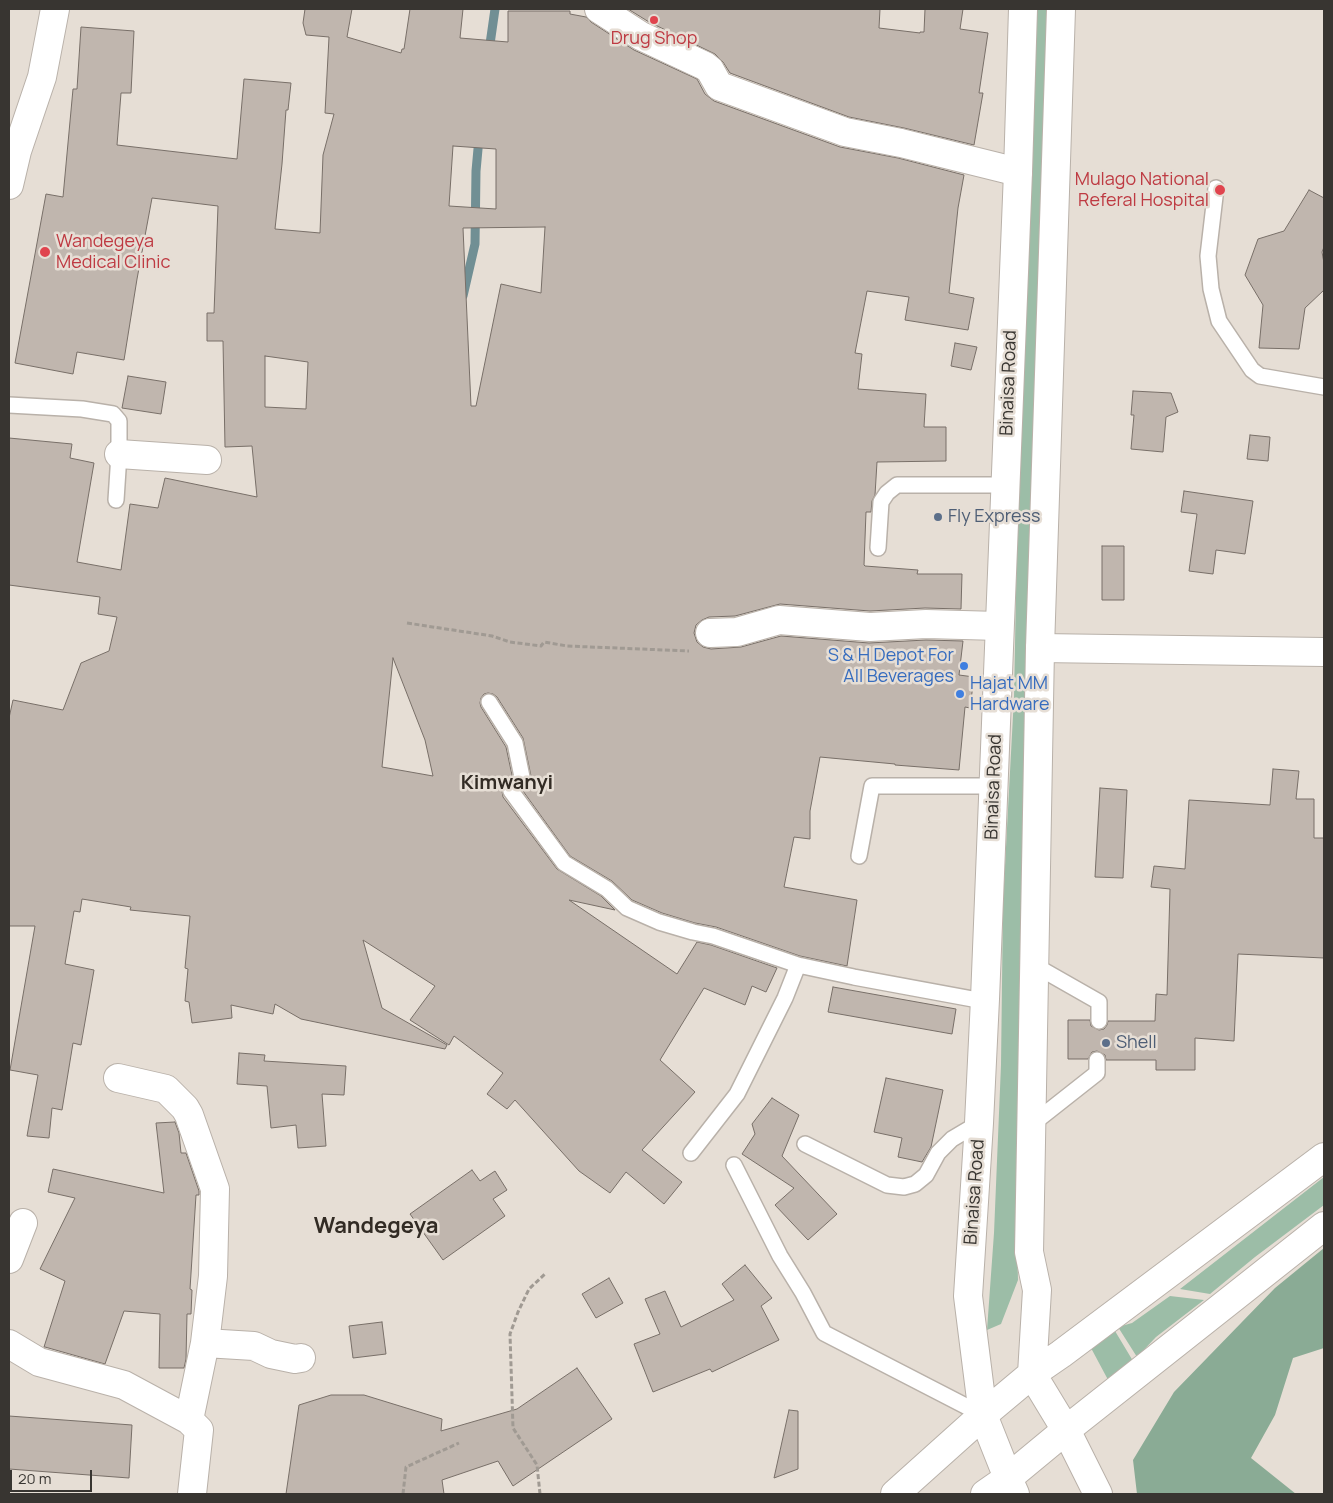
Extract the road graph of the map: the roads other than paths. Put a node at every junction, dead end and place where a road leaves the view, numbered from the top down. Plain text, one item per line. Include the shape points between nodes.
1 (55, 9) edge
2 (599, 9) edge
3 (1023, 9) edge
4 (1061, 9) edge
5 (1018, 172) junction
6 (9, 185) edge
7 (1216, 188) dead end
8 (1324, 387) edge
9 (9, 405) edge
10 (119, 454) junction
11 (207, 460) dead end
12 (1005, 485) junction
13 (116, 500) dead end
14 (878, 548) dead end
15 (999, 626) junction
16 (710, 633) road end
17 (1040, 648) junction
18 (1324, 652) edge
19 (489, 702) dead end
20 (994, 786) junction
21 (859, 856) dead end
22 (798, 965) junction
23 (1034, 965) junction
24 (986, 999) junction
25 (1099, 1021) dead end
26 (1097, 1060) dead end
27 (118, 1078) dead end
28 (980, 1123) junction
29 (1031, 1125) junction
30 (805, 1144) dead end
31 (691, 1153) dead end
32 (1324, 1157) edge
33 (734, 1165) dead end
34 (23, 1223) dead end
35 (1324, 1226) edge
36 (9, 1259) edge
37 (205, 1343) junction
38 (9, 1344) edge
39 (301, 1358) dead end
40 (1032, 1374) junction
41 (983, 1415) junction
42 (189, 1420) junction
43 (1066, 1430) junction
44 (1012, 1486) edge
45 (192, 1494) edge
46 (895, 1494) edge
47 (985, 1494) edge
48 (1098, 1494) edge

1 - 6 main road via 42,77
2 - 5 main road via 641,36 705,66 718,86 845,132
3 - 5 main road, Binaisa Road
4 - 17 main road
5 - 12 main road, Binaisa Road
7 - 8 lane via 1208,256 1211,290 1219,321 1252,370 1260,376
9 - 10 lane via 112,414 119,421
10 - 11 main road
10 - 13 lane
12 - 14 lane via 897,485 881,502
12 - 15 main road, Binaisa Road
15 - 16 main road via 926,624 870,627 779,620 737,632
15 - 20 main road, Binaisa Road
17 - 18 main road
17 - 23 main road
19 - 22 lane via 514,743 522,777 511,791 564,863 607,889 627,908 660,922
20 - 21 lane via 872,786
20 - 24 main road, Binaisa Road
22 - 24 lane
22 - 31 lane via 785,998 736,1094
23 - 25 lane via 1099,1002
23 - 29 main road
24 - 28 main road, Binaisa Road
26 - 29 lane via 1097,1073
27 - 37 main road via 166,1089 185,1108 215,1189 213,1276
28 - 30 lane via 952,1139 938,1153 926,1175 915,1184 904,1187 887,1185
28 - 41 main road, Binaisa Road via 968,1296
29 - 40 main road via 1029,1252 1036,1290
32 - 40 main road
33 - 41 lane via 824,1333
34 - 36 main road
35 - 43 main road
37 - 39 main road via 254,1346 271,1354
37 - 42 main road
38 - 42 main road via 39,1362 124,1385
40 - 41 main road
40 - 43 main road
41 - 44 main road, Binaisa Road
41 - 46 main road
42 - 45 main road via 199,1430
43 - 44 main road
43 - 48 main road
44 - 47 main road

